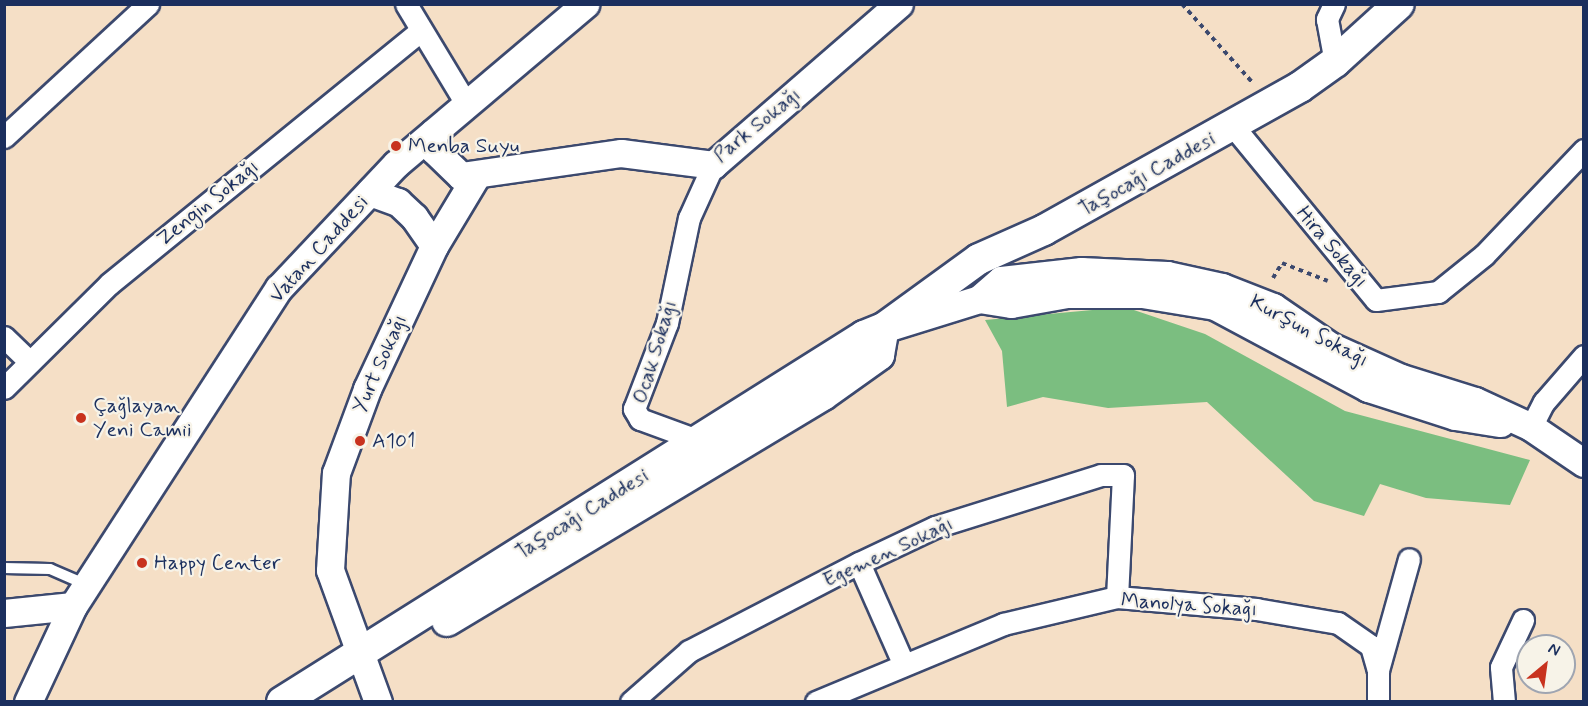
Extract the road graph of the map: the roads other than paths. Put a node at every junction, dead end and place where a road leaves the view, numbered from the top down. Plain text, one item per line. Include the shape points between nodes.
1 (148, 4) edge
2 (406, 4) edge
3 (585, 4) edge
4 (899, 4) edge
5 (1334, 4) edge
6 (1399, 4) edge
7 (421, 30) junction
8 (1335, 62) junction
9 (467, 105) junction
10 (1233, 126) junction
11 (433, 133) junction
12 (4, 136) edge
13 (1584, 150) edge
14 (713, 165) junction
15 (476, 176) junction
16 (370, 192) junction
17 (434, 246) junction
18 (884, 328) junction
19 (4, 337) edge
20 (1584, 356) edge
21 (30, 362) junction
22 (4, 388) edge
23 (1530, 427) junction
24 (707, 451) junction
25 (1584, 463) edge
26 (1408, 559) dead end
27 (859, 563) junction
28 (4, 568) edge
29 (80, 596) junction
30 (1117, 597) junction
31 (4, 613) edge
32 (1523, 620) dead end
33 (362, 661) junction
34 (904, 665) junction
35 (1378, 671) junction
36 (28, 702) edge
37 (282, 702) edge
38 (318, 702) edge
39 (378, 702) edge
40 (631, 702) edge
41 (816, 702) edge
42 (1378, 702) edge
43 (1503, 702) edge

1 - 12 street
2 - 7 street
3 - 9 street, Vatan Caddesi
4 - 14 street, Park Sokağı
5 - 8 street via 1327,19
6 - 8 main road, Taşocağı Caddesi
7 - 9 street
7 - 21 street, Zengin Sokağı via 109,284
8 - 10 main road, Taşocağı Caddesi
9 - 11 street, Vatan Caddesi
10 - 13 street, Hira Sokağı via 1376,300 1438,292 1484,255
10 - 18 main road, Taşocağı Caddesi via 1044,230 979,258
11 - 15 street, Park Sokağı via 434,150 444,163 461,176
11 - 16 street, Vatan Caddesi
14 - 15 street, Park Sokağı via 621,153
14 - 24 street, Ocak Sokağı via 688,218 667,323 634,409 640,419
15 - 17 street, Yurt Sokağı
16 - 17 street via 398,202
16 - 29 street, Vatan Caddesi via 279,288
17 - 33 street, Yurt Sokağı via 367,389 336,473 330,570
18 - 23 street, Kurşun Sokağı via 979,299 1001,280 1082,271 1167,275 1222,287 1273,307 1330,346 1391,374 1475,401
18 - 24 main road, Taşocağı Caddesi via 879,355 823,394
19 - 21 street
20 - 23 street via 1544,402
21 - 22 street, Zengin Sokağı
23 - 25 street, Kurşun Sokağı
24 - 33 main road, Taşocağı Caddesi
26 - 35 street
27 - 30 street, Egemen Sokağı via 935,526 1101,475 1123,475
27 - 34 street
27 - 40 street, Egemen Sokağı via 689,651
28 - 29 lane via 50,569
29 - 31 street
29 - 36 street, Vatan Caddesi
30 - 34 street, Manolya Sokağı via 1003,624
30 - 35 street, Manolya Sokağı via 1256,609 1338,622 1371,646
32 - 43 street via 1501,667
33 - 37 main road, Taşocağı Caddesi
33 - 38 main road, Taşocağı Caddesi
33 - 39 street, Yurt Sokağı
34 - 41 street, Manolya Sokağı
35 - 42 street, Manolya Sokağı

